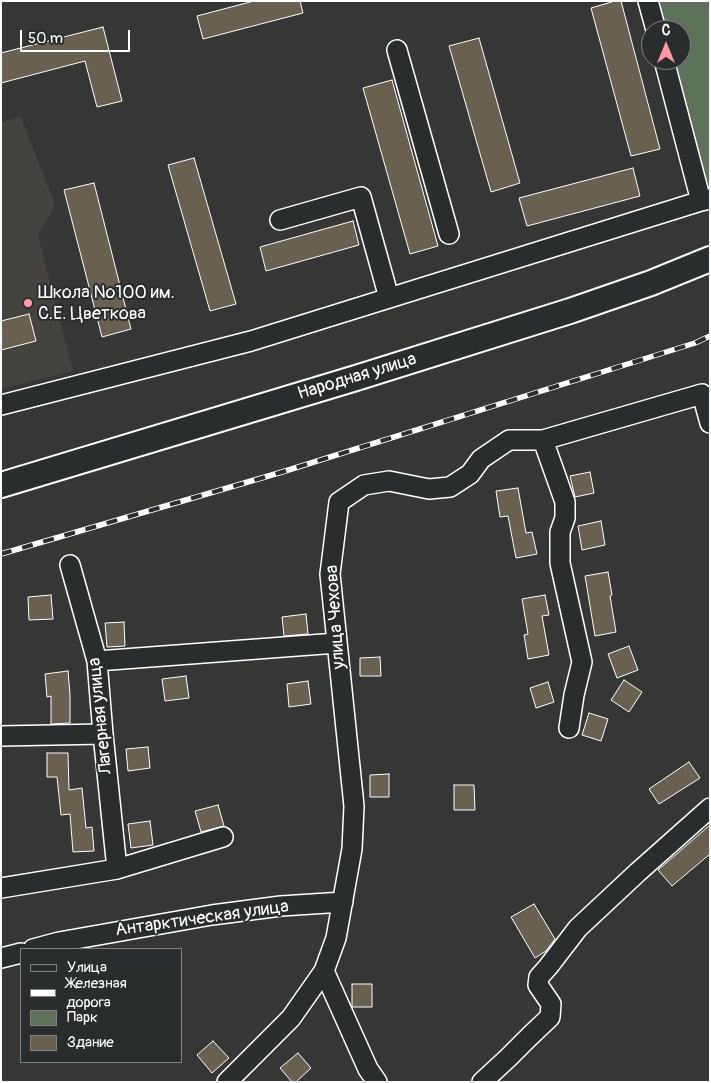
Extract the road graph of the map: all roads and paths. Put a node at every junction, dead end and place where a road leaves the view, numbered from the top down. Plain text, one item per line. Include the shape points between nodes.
1 (648, 1) edge
2 (653, 20) edge
3 (397, 50) dead end
4 (667, 70) edge
5 (705, 200) edge
6 (280, 220) dead end
7 (449, 234) dead end
8 (710, 259) edge
9 (389, 298) junction
10 (1, 405) edge
11 (710, 423) edge
12 (543, 440) junction
13 (1, 485) edge
14 (70, 565) dead end
15 (337, 643) junction
16 (97, 662) junction
17 (569, 728) dead end
18 (103, 734) junction
19 (1, 736) edge
20 (710, 808) edge
21 (223, 837) dead end
22 (117, 869) junction
23 (1, 888) edge
24 (343, 902) junction
25 (37, 948) edge
26 (20, 953) edge
27 (1, 958) edge
28 (324, 971) junction
29 (227, 1082) edge
30 (377, 1082) edge
31 (482, 1082) edge

1 - 2 street
3 - 7 street
4 - 5 street
5 - 9 street
6 - 9 street via 360,198
8 - 13 main road, Народная улица via 570,311
9 - 10 street via 251,341
11 - 12 street, улица Чехова via 702,394
12 - 15 street, улица Чехова via 509,440 481,459 470,474 450,487 429,489 389,481 364,485 339,502 330,574
12 - 17 street via 566,502 560,532 560,563 582,662
14 - 16 street, Лагерная улица
15 - 16 street
15 - 24 street, улица Чехова via 354,806 352,849
16 - 18 street, Лагерная улица
18 - 19 street
18 - 22 street, Лагерная улица
20 - 31 street via 578,928 540,977 538,985 551,1004 550,1017
21 - 22 street
22 - 23 street
24 - 25 street, Антарктическая улица via 212,915
24 - 28 street, улица Чехова via 336,938
26 - 27 street
28 - 29 street, улица Чехова via 291,1018
28 - 30 street via 368,1069

